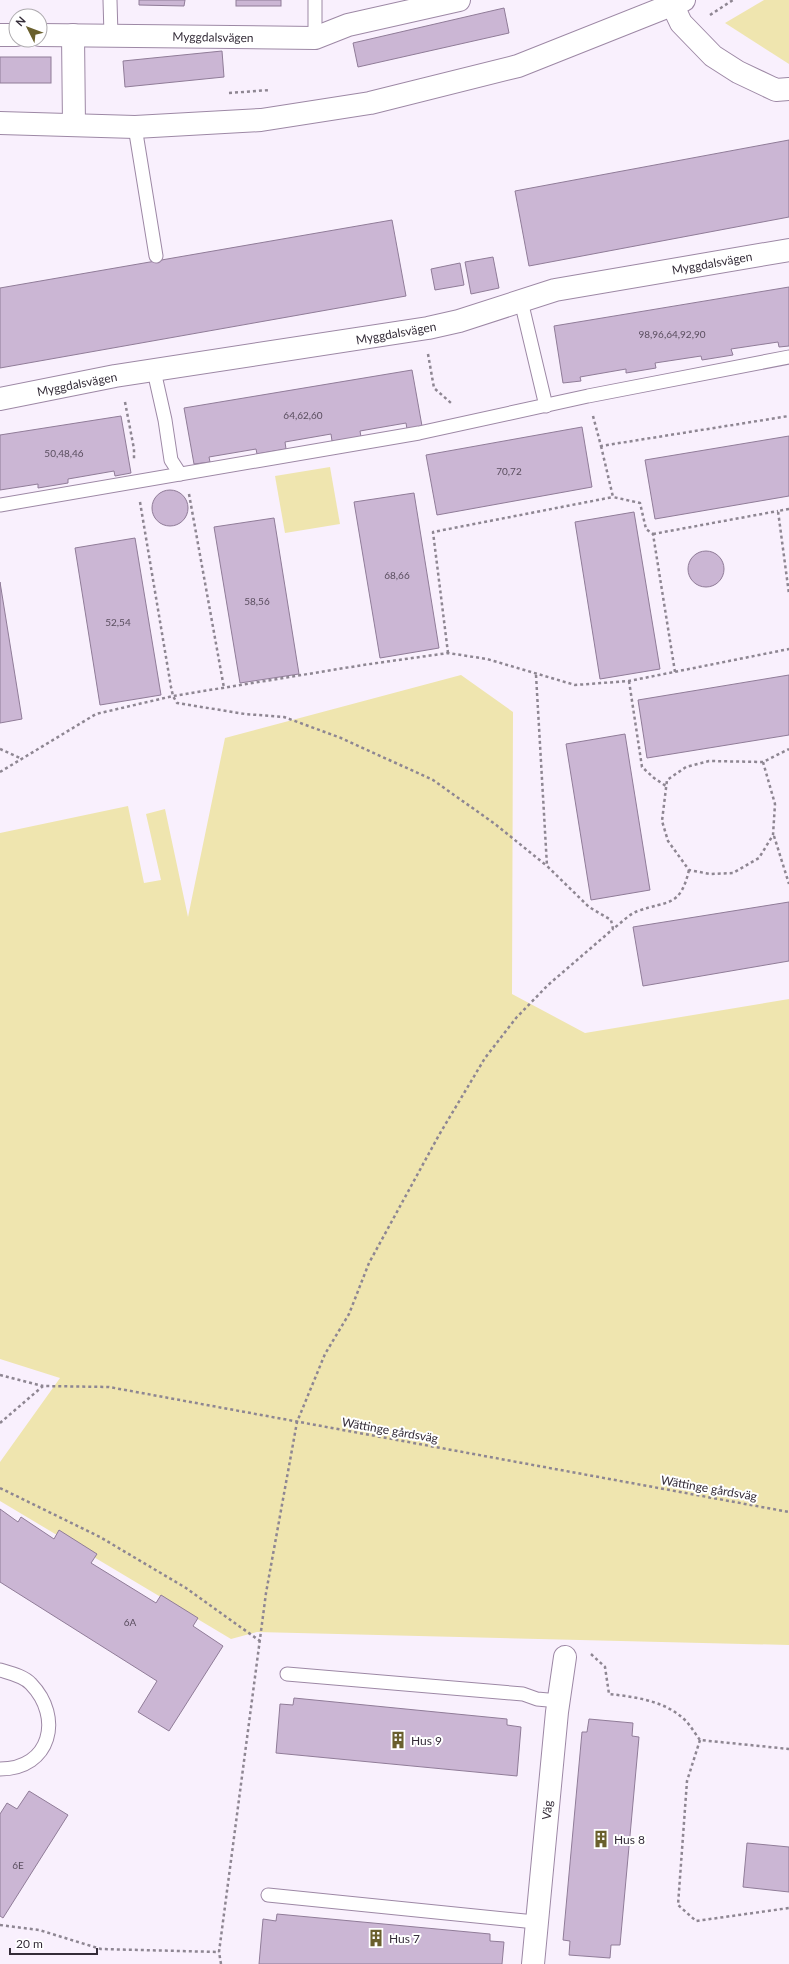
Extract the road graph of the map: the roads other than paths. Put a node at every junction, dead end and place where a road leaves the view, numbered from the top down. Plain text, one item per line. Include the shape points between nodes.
1 (110, 0) edge
2 (315, 0) edge
3 (459, 0) edge
4 (679, 3) edge
5 (48, 35) edge
6 (111, 35) junction
7 (73, 36) junction
8 (315, 38) junction
9 (789, 89) edge
10 (0, 123) edge
11 (74, 125) junction
12 (135, 127) junction
13 (789, 250) edge
14 (156, 256) dead end
15 (521, 301) junction
16 (789, 357) edge
17 (154, 370) junction
18 (0, 399) edge
19 (546, 406) junction
20 (180, 474) junction
21 (0, 505) edge
22 (564, 1656) road end
23 (0, 1670) edge
24 (287, 1674) dead end
25 (559, 1701) junction
26 (0, 1769) edge
27 (268, 1895) dead end
28 (535, 1922) junction
29 (533, 1964) edge

1 - 6 lane
2 - 8 lane
3 - 8 street, Myggdalsvägen via 348,25
4 - 9 street via 681,23 713,56 738,72 776,90
4 - 12 street via 518,66 370,103 261,120
5 - 7 street, Myggdalsvägen
6 - 7 street, Myggdalsvägen
6 - 8 street, Myggdalsvägen
7 - 11 street
10 - 11 street
11 - 12 street
12 - 14 lane
13 - 15 street, Myggdalsvägen via 555,290
15 - 17 street, Myggdalsvägen via 428,328
15 - 19 lane
16 - 19 lane
17 - 18 street, Myggdalsvägen
17 - 20 lane via 165,420 170,460
19 - 20 lane via 419,433
20 - 21 lane
22 - 25 street, Väg
23 - 26 lane via 30,1683 46,1704 49,1728 44,1748 26,1765
24 - 25 lane via 523,1694
25 - 28 street, Väg
27 - 28 lane
28 - 29 street, Väg

